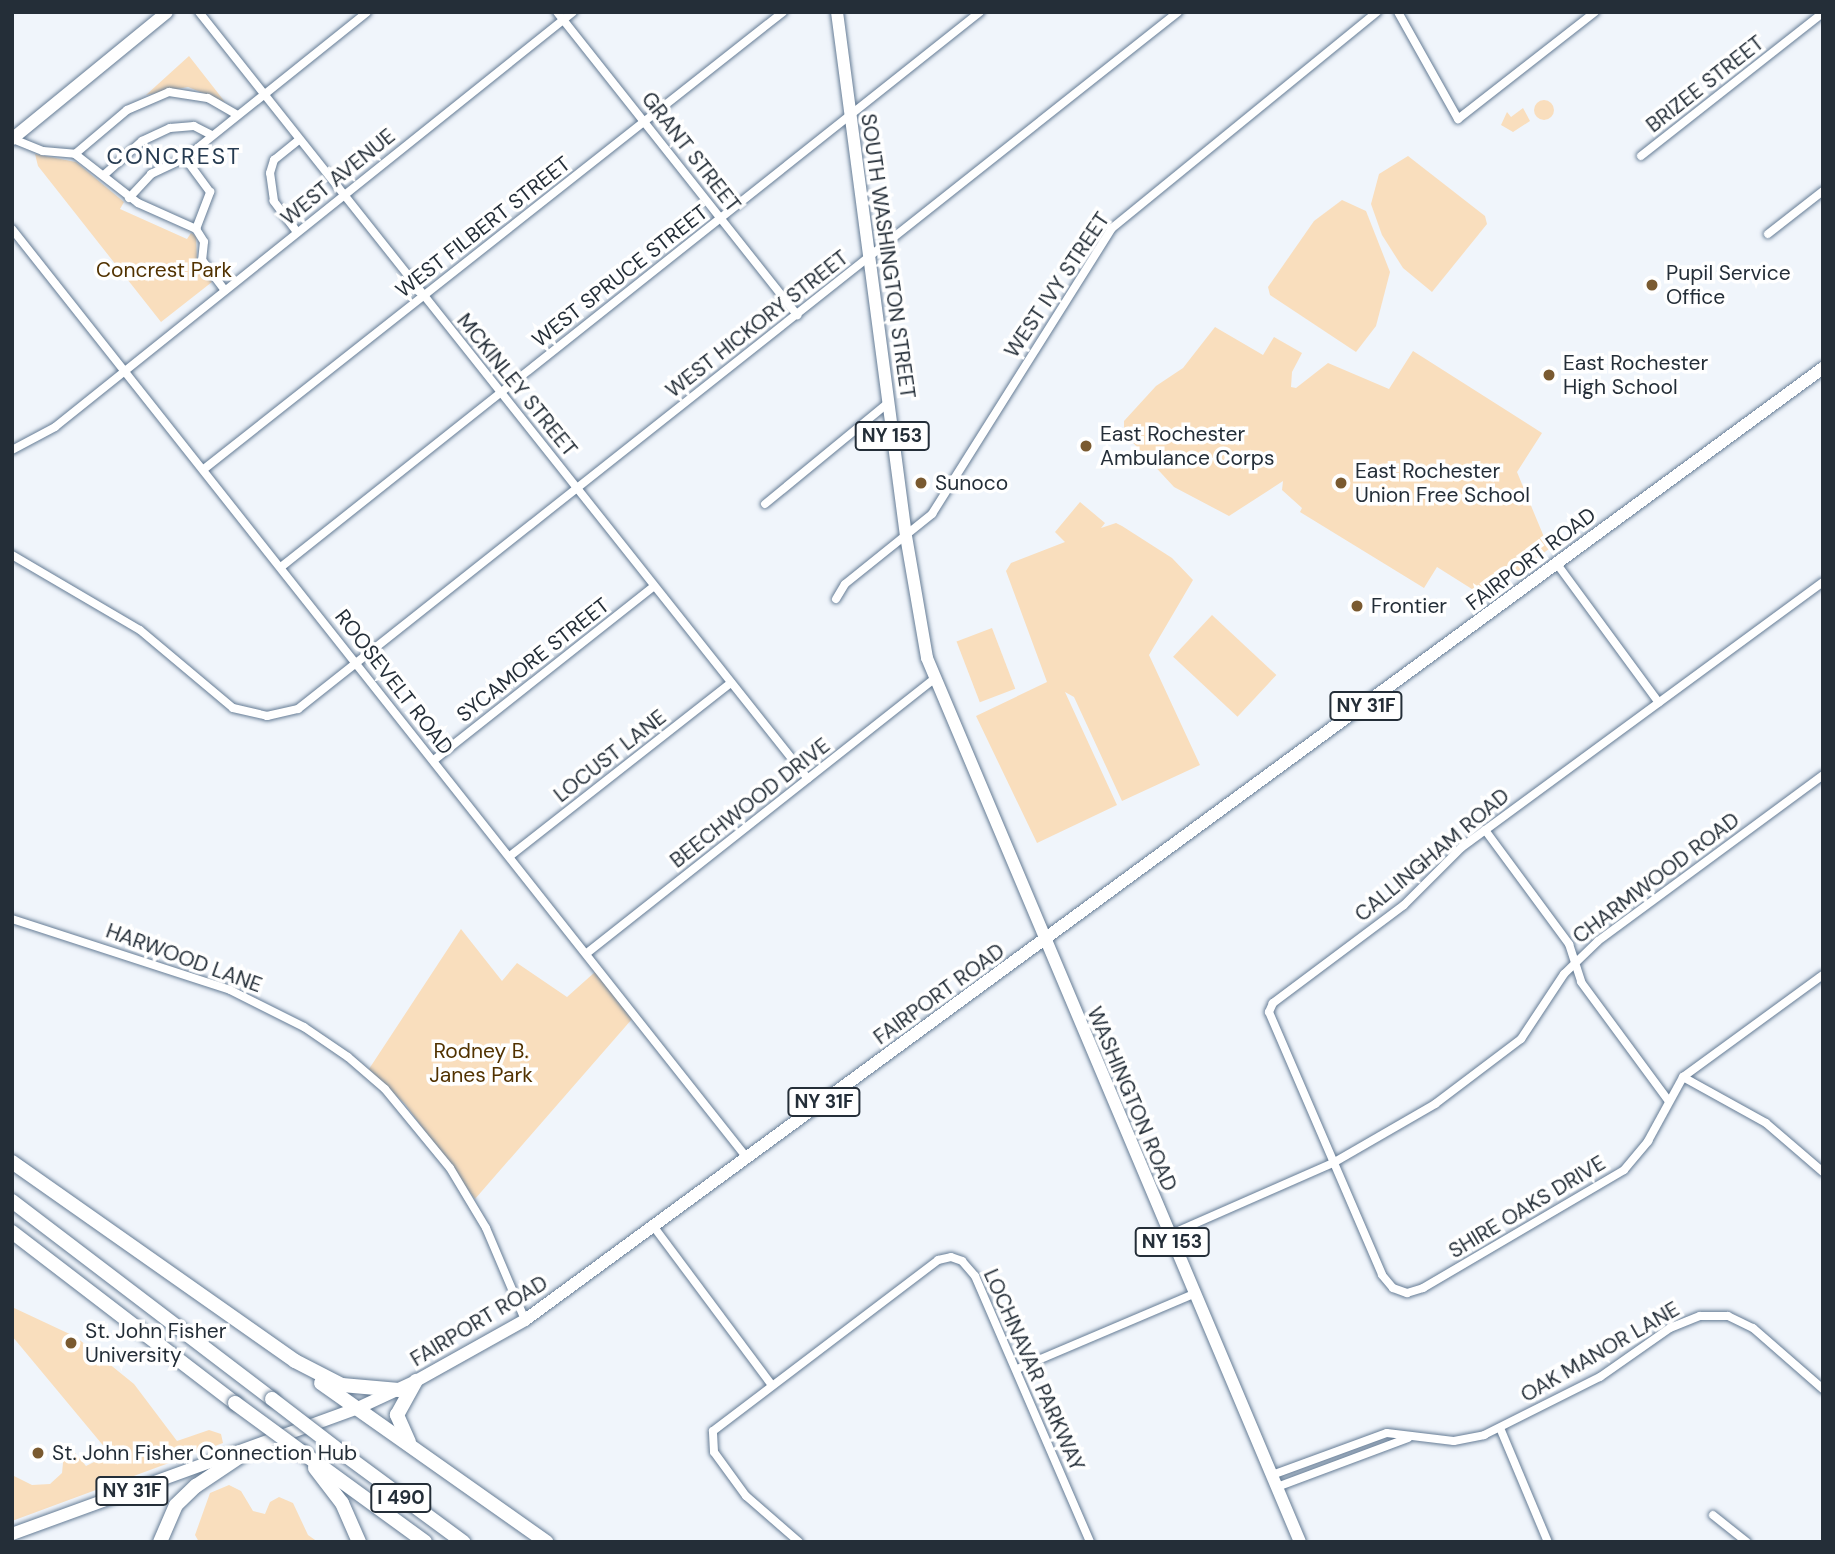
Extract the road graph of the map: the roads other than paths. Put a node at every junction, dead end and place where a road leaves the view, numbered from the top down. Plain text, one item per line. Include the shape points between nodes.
1 (167, 12) edge
2 (199, 12) edge
3 (367, 12) edge
4 (557, 12) edge
5 (573, 12) edge
6 (783, 12) edge
7 (837, 12) edge
8 (980, 12) edge
9 (1178, 12) edge
10 (1377, 12) edge
11 (1398, 12) edge
12 (1595, 12) edge
13 (1823, 13) edge
14 (564, 20) junction
15 (264, 94) junction
16 (237, 115) junction
17 (849, 116) junction
18 (645, 122) junction
19 (212, 135) junction
20 (12, 139) edge
21 (299, 139) junction
22 (75, 155) junction
23 (1641, 156) dead end
24 (185, 158) junction
25 (104, 174) junction
26 (1823, 191) edge
27 (343, 195) junction
28 (129, 198) junction
29 (721, 219) junction
30 (12, 229) edge
31 (196, 229) junction
32 (297, 232) junction
33 (1768, 234) dead end
34 (869, 257) junction
35 (225, 290) junction
36 (424, 296) junction
37 (797, 315) junction
38 (1823, 368) edge
39 (124, 370) junction
40 (501, 393) junction
41 (888, 403) junction
42 (12, 450) edge
43 (204, 469) junction
44 (578, 489) junction
45 (765, 504) dead end
46 (906, 536) junction
47 (12, 555) edge
48 (1557, 564) junction
49 (281, 566) junction
50 (1823, 582) edge
51 (654, 586) junction
52 (836, 599) dead end
53 (358, 663) junction
54 (934, 679) junction
55 (731, 683) junction
56 (1659, 703) junction
57 (434, 760) junction
58 (1823, 775) edge
59 (808, 779) junction
60 (1485, 830) junction
61 (510, 856) junction
62 (12, 919) edge
63 (1044, 941) junction
64 (587, 953) junction
65 (1575, 962) junction
66 (1823, 975) edge
67 (1683, 1077) junction
68 (1668, 1100) junction
69 (747, 1158) junction
70 (12, 1162) edge
71 (1333, 1163) junction
72 (1823, 1172) edge
73 (12, 1201) edge
74 (654, 1227) junction
75 (12, 1232) edge
76 (1169, 1235) junction
77 (1194, 1294) junction
78 (525, 1320) junction
79 (295, 1362) junction
80 (1017, 1369) junction
81 (416, 1381) junction
82 (771, 1384) junction
83 (1823, 1389) edge
84 (399, 1390) junction
85 (358, 1408) junction
86 (1500, 1428) junction
87 (1415, 1436) junction
88 (251, 1449) junction
89 (303, 1453) junction
90 (419, 1453) junction
91 (1274, 1481) junction
92 (1713, 1515) dead end
93 (12, 1534) edge
94 (160, 1542) edge
95 (359, 1542) edge
96 (425, 1542) edge
97 (463, 1542) edge
98 (546, 1542) edge
99 (799, 1542) edge
100 (1090, 1542) edge
101 (1300, 1542) edge
102 (1548, 1542) edge
103 (1747, 1542) edge

1 - 20 main road
2 - 15 street, MCKINLEY STREET
3 - 15 street
4 - 14 street, GRANT STREET
5 - 14 street, WEST AVENUE
6 - 18 street, WEST FILBERT STREET
7 - 17 main road, SOUTH WASHINGTON STREET / NY 153
8 - 17 street, WEST SPRUCE STREET
9 - 34 street, WEST HICKORY STREET
10 - 46 street, WEST IVY STREET via 1112,228 932,514
11 - 12 street via 1458,119
13 - 23 street, BRIZEE STREET
14 - 18 street, GRANT STREET
14 - 27 street, WEST AVENUE
15 - 16 street
15 - 21 street, MCKINLEY STREET
16 - 19 street
16 - 22 street via 208,98 169,92 127,110
17 - 29 street, WEST SPRUCE STREET
17 - 34 main road, SOUTH WASHINGTON STREET / NY 153
18 - 29 street, GRANT STREET
18 - 36 street, WEST FILBERT STREET
19 - 24 street
19 - 25 street via 194,126 170,128 142,142
20 - 22 street via 43,151
21 - 27 street, MCKINLEY STREET
21 - 32 street via 271,166 274,201
22 - 25 street
24 - 28 street via 151,174
24 - 31 street via 209,192
25 - 28 street
26 - 33 street
27 - 32 street, WEST AVENUE
27 - 36 street, MCKINLEY STREET
28 - 31 street
29 - 37 street, GRANT STREET
29 - 40 street, WEST SPRUCE STREET
30 - 39 street, ROOSEVELT ROAD
31 - 35 street via 204,242 202,260
32 - 35 street, WEST AVENUE
34 - 37 street, WEST HICKORY STREET
34 - 41 main road, SOUTH WASHINGTON STREET / NY 153
35 - 39 street, WEST AVENUE
36 - 40 street, MCKINLEY STREET
36 - 43 street, WEST FILBERT STREET
37 - 44 street, WEST HICKORY STREET
38 - 48 main road, FAIRPORT ROAD / NY 31F
39 - 42 street, WEST AVENUE via 55,427
39 - 43 street, ROOSEVELT ROAD
40 - 44 street, MCKINLEY STREET
40 - 49 street, WEST SPRUCE STREET
41 - 45 street
41 - 46 main road, SOUTH WASHINGTON STREET / NY 153
43 - 49 street, ROOSEVELT ROAD
44 - 51 street, MCKINLEY STREET
44 - 53 street, WEST HICKORY STREET
46 - 52 street, WEST IVY STREET via 845,584
46 - 54 main road, SOUTH WASHINGTON STREET / NY 153 via 921,637
47 - 53 street, WEST HICKORY STREET via 140,630 219,699 249,714 275,715 298,709
48 - 56 street
48 - 63 main road, FAIRPORT ROAD / NY 31F
49 - 53 street, ROOSEVELT ROAD
50 - 56 street, CALLINGHAM ROAD
51 - 55 street, MCKINLEY STREET
51 - 57 street, SYCAMORE STREET
53 - 57 street, ROOSEVELT ROAD
54 - 59 street, BEECHWOOD DRIVE
54 - 63 main road, SOUTH WASHINGTON STREET / NY 153
55 - 59 street, MCKINLEY STREET
55 - 61 street, LOCUST LANE
56 - 60 street, CALLINGHAM ROAD
57 - 61 street, ROOSEVELT ROAD
58 - 65 street, CHARMWOOD ROAD
59 - 64 street, BEECHWOOD DRIVE
60 - 65 street via 1569,944
60 - 71 street, CALLINGHAM ROAD via 1404,905 1269,1009
61 - 64 street, ROOSEVELT ROAD
62 - 78 street, HARWOOD LANE via 230,990 304,1027 348,1057 385,1089 450,1168 486,1228
63 - 69 main road, FAIRPORT ROAD / NY 31F
63 - 76 main road, WASHINGTON ROAD / NY 153
64 - 69 street, ROOSEVELT ROAD
65 - 68 street via 1581,982
65 - 71 street, CHARMWOOD ROAD via 1512,1047 1435,1104
66 - 67 street, SHIRE OAKS DRIVE
67 - 68 street, SHIRE OAKS DRIVE
67 - 72 street via 1766,1123
68 - 71 street, SHIRE OAKS DRIVE via 1648,1141 1624,1170 1415,1292 1400,1292 1382,1275
69 - 74 main road, FAIRPORT ROAD / NY 31F
70 - 79 highway
71 - 76 street, CHARMWOOD ROAD
73 - 97 highway, I 490, bridge
74 - 78 main road, FAIRPORT ROAD / NY 31F
74 - 82 street
75 - 89 highway, I 490, bridge
76 - 77 main road, WASHINGTON ROAD / NY 153
77 - 80 street
77 - 91 main road, WASHINGTON ROAD / NY 153
78 - 81 main road, FAIRPORT ROAD / NY 31F
79 - 84 highway via 342,1385
79 - 85 highway
80 - 82 street, LOCHNAVAR PARKWAY via 975,1276 962,1261 951,1257 938,1260
80 - 100 street, LOCHNAVAR PARKWAY
81 - 84 main road, FAIRPORT ROAD / NY 31F
81 - 90 highway via 397,1415 400,1429
82 - 99 street via 717,1426 712,1446 754,1505
83 - 86 street, OAK MANOR LANE via 1753,1328 1728,1316 1700,1316 1670,1328 1600,1377
84 - 85 main road, FAIRPORT ROAD / NY 31F
85 - 88 main road, FAIRPORT ROAD / NY 31F
85 - 90 highway
86 - 87 street, OAK MANOR LANE via 1454,1441
86 - 102 street
87 - 91 street, OAK MANOR LANE
87 - 91 street, OAK MANOR LANE via 1387,1433 1367,1437
88 - 93 main road, FAIRPORT ROAD / NY 31F
88 - 94 highway via 176,1505
89 - 95 highway via 342,1503
89 - 96 highway, I 490
90 - 98 highway
91 - 101 main road, WASHINGTON ROAD / NY 153
92 - 103 street

